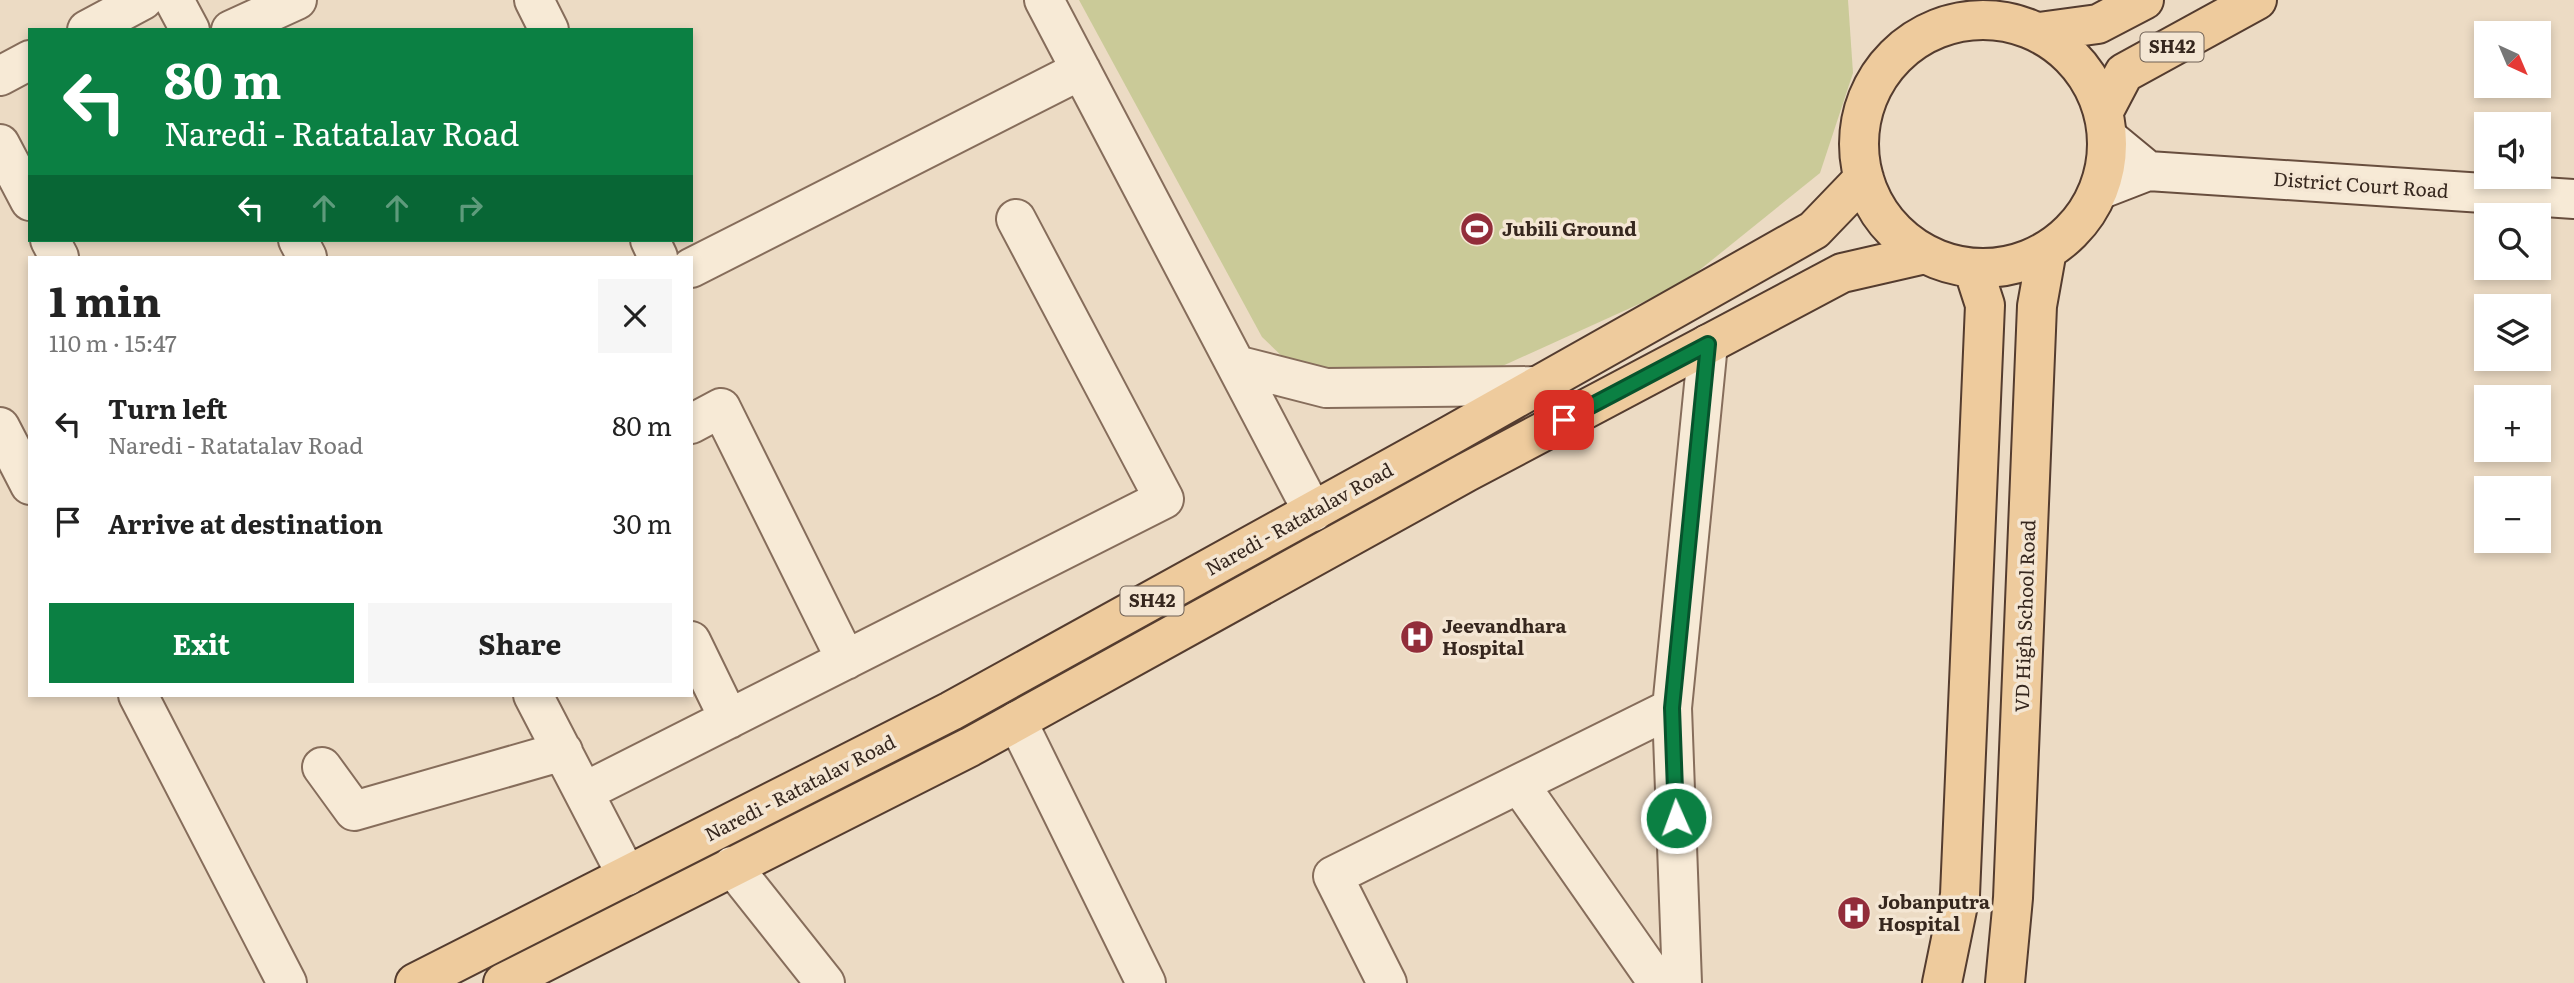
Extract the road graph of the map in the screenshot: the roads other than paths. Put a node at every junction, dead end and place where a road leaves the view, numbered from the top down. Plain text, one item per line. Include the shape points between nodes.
1 (143, 0) edge
2 (174, 0) edge
3 (297, 0) edge
4 (534, 0) edge
5 (1044, 0) edge
6 (1930, 0) edge
7 (2144, 0) edge
8 (2257, 0) edge
9 (2014, 18) edge
10 (91, 28) edge
11 (189, 28) edge
12 (236, 28) edge
13 (548, 28) edge
14 (1914, 40) junction
15 (28, 61) edge
16 (1081, 70) junction
17 (0, 76) edge
18 (2106, 125) junction
19 (0, 144) edge
20 (2148, 171) junction
21 (1864, 178) junction
22 (2099, 190) junction
23 (28, 197) edge
24 (2574, 199) edge
25 (1016, 219) dead end
26 (2047, 250) junction
27 (1925, 254) junction
28 (693, 267) edge
29 (1973, 268) junction
30 (1708, 344) junction
31 (1236, 365) junction
32 (1539, 386) junction
33 (693, 423) edge
34 (0, 427) edge
35 (28, 481) edge
36 (1313, 512) junction
37 (693, 645) edge
38 (846, 660) junction
39 (139, 697) edge
40 (534, 697) edge
41 (1672, 708) junction
42 (729, 719) junction
43 (1017, 721) junction
44 (563, 751) junction
45 (321, 767) dead end
46 (1519, 784) junction
47 (584, 793) junction
48 (732, 866) junction
49 (627, 876) junction
50 (287, 983) edge
51 (415, 983) edge
52 (503, 983) edge
53 (825, 983) edge
54 (1146, 983) edge
55 (1387, 983) edge
56 (1658, 983) edge
57 (1682, 983) edge
58 (1942, 983) edge
59 (2005, 983) edge

1 - 10 street
2 - 11 street
3 - 12 street
4 - 13 street
5 - 16 street
6 - 14 main road
7 - 9 main road, SH42 via 2098,24
8 - 18 main road, SH42 via 2124,74
9 - 14 main road via 1962,21
9 - 18 main road via 2080,64 2094,86
14 - 21 main road via 1878,78 1867,102 1860,127
15 - 17 street
16 - 28 street
16 - 31 street
18 - 20 street
18 - 22 main road via 2106,164
19 - 23 street
20 - 22 street
20 - 24 street, District Court Road
21 - 27 main road via 1886,223
21 - 32 main road, Naredi - Ratatalav Road / SH42 via 1814,230
22 - 26 main road via 2086,214
25 - 38 street via 1164,499
26 - 29 main road via 2023,262
26 - 59 main road, VD High School Road via 2037,306 2013,898
27 - 29 main road
27 - 30 main road, Naredi - Ratatalav Road / SH42 via 1842,272
29 - 58 main road via 1984,305 1960,882
30 - 41 street
30 - 43 main road, Naredi - Ratatalav Road / SH42 via 1467,471
31 - 32 street via 1326,388
31 - 36 street
32 - 36 main road, Naredi - Ratatalav Road / SH42
33 - 38 street via 721,408
34 - 35 street
36 - 49 main road, Naredi - Ratatalav Road / SH42 via 951,711
37 - 42 street
38 - 42 street
39 - 50 street
40 - 44 street
41 - 46 street
41 - 57 street
42 - 47 street
43 - 48 main road, Naredi - Ratatalav Road / SH42
43 - 54 street
44 - 45 street via 354,811
44 - 47 street
46 - 55 street via 1333,876
46 - 56 street
47 - 49 street
48 - 52 main road, Naredi - Ratatalav Road / SH42
48 - 53 street
49 - 51 main road, Naredi - Ratatalav Road / SH42

